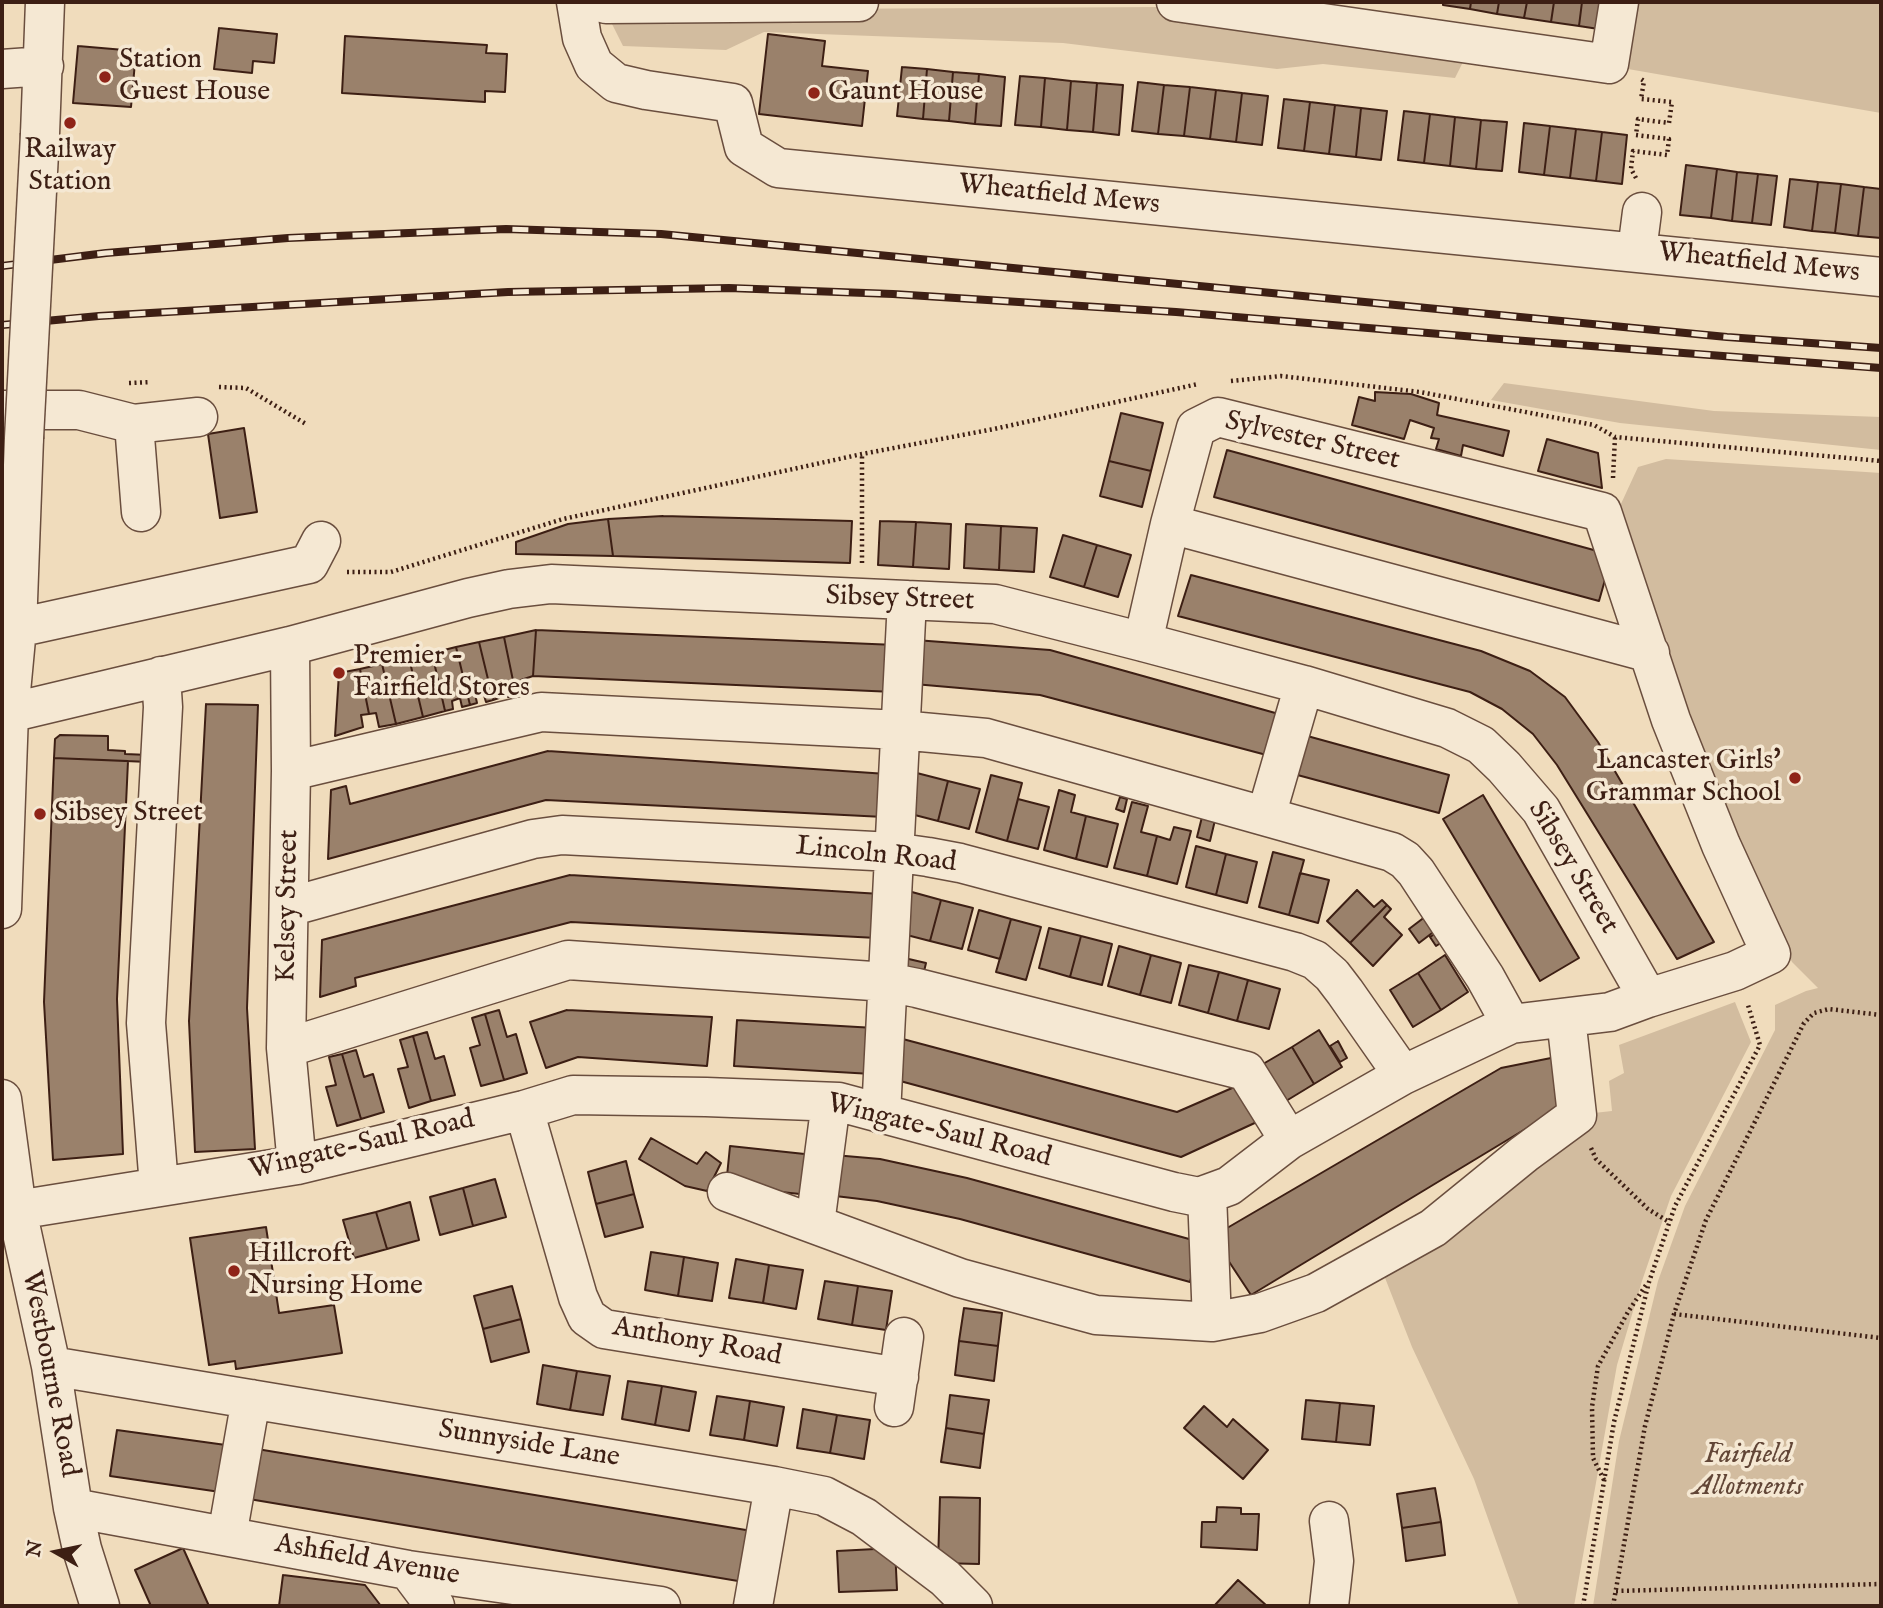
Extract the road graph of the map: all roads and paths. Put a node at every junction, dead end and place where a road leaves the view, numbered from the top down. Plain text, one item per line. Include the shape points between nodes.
1 (45, 2) edge
2 (576, 2) edge
3 (601, 2) edge
4 (859, 2) edge
5 (1175, 2) edge
6 (1619, 2) edge
7 (1609, 64) junction
8 (44, 66) junction
9 (2, 69) edge
10 (1642, 212) joint
11 (1637, 251) junction
12 (1881, 277) edge
13 (1230, 381) dead end
14 (1206, 383) dead end
15 (198, 417) dead end
16 (13, 424) edge
17 (134, 424) junction
18 (862, 454) junction
19 (1881, 461) edge
20 (141, 512) dead end
21 (1170, 524) junction
22 (11, 528) edge
23 (315, 553) joint
24 (862, 599) junction
25 (907, 600) junction
26 (17, 628) junction
27 (1143, 642) junction
28 (290, 646) junction
29 (1650, 653) junction
30 (161, 676) junction
31 (1304, 685) junction
32 (9, 713) junction
33 (900, 730) junction
34 (291, 771) junction
35 (1266, 816) junction
36 (893, 852) junction
37 (289, 907) junction
38 (2, 909) edge
39 (1735, 971) junction
40 (887, 982) junction
41 (1648, 998) junction
42 (1881, 1015) edge
43 (1566, 1018) junction
44 (1511, 1024) junction
45 (286, 1048) junction
46 (1402, 1075) junction
47 (2, 1099) edge
48 (831, 1102) junction
49 (524, 1110) junction
50 (881, 1114) junction
51 (1577, 1115) junction
52 (1289, 1140) junction
53 (297, 1165) junction
54 (159, 1186) junction
55 (727, 1192) dead end
56 (1207, 1194) junction
57 (17, 1210) junction
58 (1670, 1222) junction
59 (815, 1224) junction
60 (1649, 1282) junction
61 (1674, 1314) junction
62 (1212, 1322) junction
63 (904, 1337) dead end
64 (1881, 1338) edge
65 (51, 1366) junction
66 (251, 1399) junction
67 (1604, 1480) junction
68 (774, 1486) junction
69 (73, 1508) junction
70 (1329, 1521) dead end
71 (227, 1536) junction
72 (408, 1570) junction
73 (1881, 1584) edge
74 (1616, 1591) junction
75 (566, 1599) edge
76 (89, 1604) edge
77 (435, 1606) edge
78 (661, 1606) edge
79 (753, 1606) edge
80 (973, 1606) edge
81 (1329, 1606) edge
82 (1583, 1606) edge
83 (1614, 1606) edge

1 - 8 street
2 - 11 street, Wheatfield Mews via 582,38 594,65 616,83 733,103 744,147 778,169
3 - 4 street
5 - 7 street
6 - 7 street
7 - 10 path via 1644,81 1642,99 1672,102 1669,123 1638,119 1636,135 1669,139 1667,155 1633,151 1631,169 1639,183
8 - 9 street
8 - 16 street, bridge
10 - 11 street, Wheatfield Mews
11 - 12 street, Wheatfield Mews
13 - 19 path via 1281,376 1420,392 1594,425 1615,437
14 - 18 path
15 - 17 street
16 - 17 street via 79,410
16 - 22 street
17 - 20 street
18 - 23 path via 564,519 391,572 348,572
18 - 24 path
21 - 27 street, Sylvester Street
21 - 29 street
21 - 29 street, Sylvester Street via 1196,428 1218,417 1602,512
22 - 26 street
23 - 26 street
24 - 25 street, Sibsey Street
24 - 28 street, Sibsey Street via 551,584 468,598
25 - 27 street, Sibsey Street via 995,604
25 - 33 street
26 - 32 street
27 - 31 street, Sibsey Street
28 - 30 street, Sibsey Street
28 - 34 street, Kelsey Street
29 - 39 street, Wingate-Saul Road via 1671,720 1721,845 1771,954
30 - 32 street, Sibsey Street
30 - 54 street via 146,1023
31 - 35 street
31 - 41 street, Sibsey Street via 1447,729 1481,745 1541,810
32 - 38 street
33 - 34 street via 541,712
33 - 35 street via 986,738
33 - 36 street
34 - 37 street, Kelsey Street
35 - 44 street via 1392,852 1405,860
36 - 37 street, Lincoln Road via 562,835 533,839
36 - 40 street
36 - 46 street, Lincoln Road via 960,863 1315,960 1345,992
37 - 45 street, Kelsey Street
39 - 41 street, Wingate-Saul Road
39 - 58 path via 1760,1045
40 - 45 street via 568,960
40 - 50 street
40 - 52 street via 1246,1071
41 - 43 street, Wingate-Saul Road via 1610,1012
42 - 61 path via 1829,1009 1814,1013 1804,1023 1706,1220
43 - 44 street, Wingate-Saul Road
43 - 51 street
44 - 46 street, Wingate-Saul Road
45 - 53 street, Kelsey Street
46 - 52 street, Wingate-Saul Road
47 - 57 street, Westbourne Road
48 - 49 street, Wingate-Saul Road via 573,1095
48 - 50 street, Wingate-Saul Road
48 - 59 street
49 - 53 street, Wingate-Saul Road
49 - 63 street, Anthony Road via 578,1297 587,1317 604,1329 896,1392
50 - 56 street, Wingate-Saul Road via 1174,1192
51 - 58 path via 1596,1159 1648,1209
51 - 62 street via 1433,1228 1316,1293
52 - 56 street, Wingate-Saul Road via 1229,1186
53 - 54 street, Wingate-Saul Road
54 - 57 street, Wingate-Saul Road
55 - 59 street
56 - 62 street
57 - 65 street, Westbourne Road
58 - 60 path
59 - 62 street via 960,1279 1096,1315
60 - 67 path
60 - 67 path via 1598,1366 1592,1407 1593,1458
61 - 64 path
61 - 74 path via 1646,1426
65 - 66 street, Sunnyside Lane
65 - 69 street, Westbourne Road
66 - 68 street, Sunnyside Lane
66 - 71 street
67 - 82 path
68 - 79 street
68 - 80 street, Sunnyside Lane via 824,1496 864,1517 945,1578
69 - 71 street, Ashfield Avenue
69 - 76 street, Westbourne Road
70 - 81 street via 1334,1561
71 - 72 street, Ashfield Avenue
72 - 75 street, Ashfield Avenue
72 - 77 street
73 - 74 path
74 - 83 path
75 - 78 street, Ashfield Avenue

